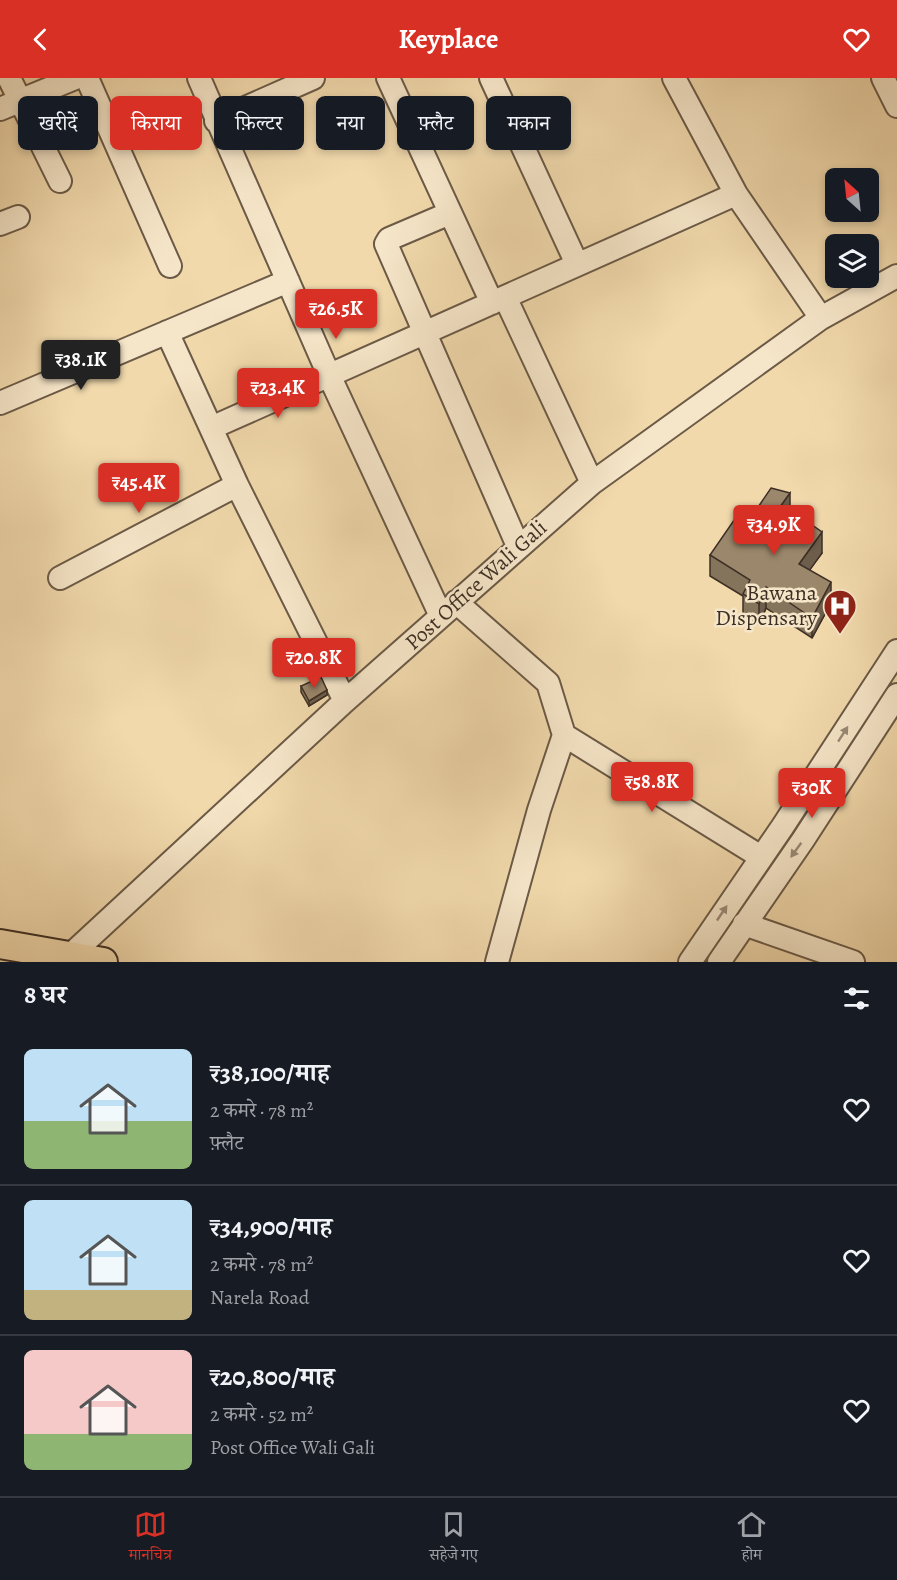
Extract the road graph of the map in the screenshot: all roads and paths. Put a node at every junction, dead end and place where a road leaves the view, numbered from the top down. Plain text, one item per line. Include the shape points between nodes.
1 (9, 78) edge
2 (75, 78) edge
3 (87, 78) edge
4 (199, 78) edge
5 (388, 78) edge
6 (491, 78) edge
7 (674, 78) edge
8 (883, 78) edge
9 (308, 79) edge
10 (271, 96) edge
11 (10, 105) edge
12 (897, 106) edge
13 (214, 116) edge
14 (229, 150) edge
15 (60, 182) dead end
16 (736, 194) junction
17 (450, 213) junction
18 (577, 264) junction
19 (171, 266) dead end
20 (897, 276) edge
21 (288, 280) junction
22 (498, 300) junction
23 (821, 318) junction
24 (166, 332) junction
25 (424, 332) junction
26 (328, 374) junction
27 (0, 404) edge
28 (211, 428) junction
29 (592, 483) junction
30 (237, 485) junction
31 (518, 546) junction
32 (60, 578) dead end
33 (448, 609) junction
34 (897, 651) edge
35 (897, 696) edge
36 (345, 701) junction
37 (863, 704) junction
38 (884, 716) junction
39 (564, 735) junction
40 (794, 810) junction
41 (815, 822) junction
42 (761, 857) junction
43 (744, 924) junction
44 (0, 944) edge
45 (66, 959) edge
46 (103, 962) edge
47 (497, 962) edge
48 (690, 962) edge
49 (719, 962) edge
50 (853, 962) edge

1 - 11 street
2 - 11 street
3 - 19 street
4 - 13 street
5 - 17 street
6 - 18 street
7 - 16 street
8 - 12 street
9 - 10 street
11 - 15 street
14 - 21 street
16 - 18 street
16 - 23 street
17 - 22 street
17 - 25 street via 386,243
18 - 22 street
20 - 23 street, Post Office Wali Gali
21 - 24 street
21 - 26 street
22 - 25 street
22 - 29 street
23 - 29 street, Post Office Wali Gali
24 - 27 street
24 - 28 street
25 - 26 street
25 - 31 street
26 - 28 street
26 - 33 street
28 - 30 street
29 - 31 street, Post Office Wali Gali
30 - 32 street
30 - 36 street
31 - 33 street, Post Office Wali Gali
33 - 36 street, Post Office Wali Gali
33 - 39 street via 549,683
34 - 37 street
35 - 38 street
36 - 45 street, Post Office Wali Gali
37 - 38 street
40 -> 37 street
38 - 41 street
39 - 42 street
39 - 47 street
40 - 41 street
40 - 42 street
41 -> 43 street
48 -> 42 street
43 - 49 street
43 - 50 street
44 - 45 main road
45 - 46 main road

